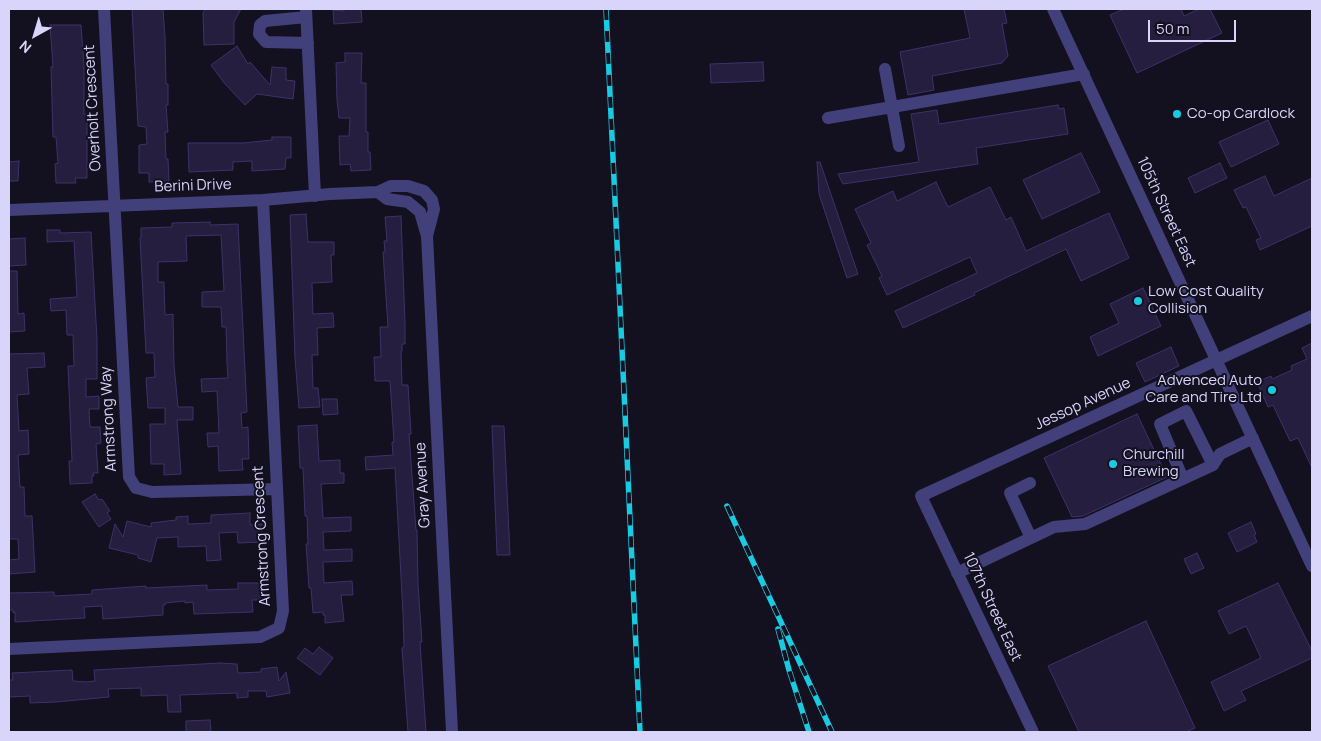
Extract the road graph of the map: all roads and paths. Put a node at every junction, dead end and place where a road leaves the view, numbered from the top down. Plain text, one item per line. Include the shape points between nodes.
1 (104, 9) edge
2 (1053, 9) edge
3 (306, 13) edge
4 (308, 43) junction
5 (885, 69) dead end
6 (1084, 74) junction
7 (893, 108) junction
8 (828, 118) dead end
9 (899, 146) dead end
10 (378, 192) junction
11 (315, 196) junction
12 (263, 200) junction
13 (114, 205) junction
14 (9, 210) edge
15 (427, 236) junction
16 (1312, 316) edge
17 (1217, 360) junction
18 (1253, 438) junction
19 (1213, 465) junction
20 (1183, 479) junction
21 (1030, 483) dead end
22 (276, 489) junction
23 (922, 496) joint
24 (1031, 538) junction
25 (1312, 566) edge
26 (958, 572) junction
27 (9, 649) edge
28 (452, 732) edge
29 (1033, 732) edge

1 - 13 street, Overholt Crescent
2 - 6 street, 105th Street East
3 - 4 street
3 - 4 street via 265,21 260,25 259,34 266,42
4 - 11 street
5 - 7 street
6 - 7 street
6 - 17 street, 105th Street East
7 - 8 street
7 - 9 street
10 - 11 street, Berini Drive
10 - 15 street, Gray Avenue via 387,199 408,202 420,212
10 - 15 street, Gray Avenue via 391,186 408,186 424,191 432,200 434,209
11 - 12 street, Berini Drive
12 - 13 street, Berini Drive
12 - 22 street, Armstrong Crescent
13 - 14 street, Berini Drive
13 - 22 street, Armstrong Way via 129,477 136,488 152,492
15 - 28 street, Gray Avenue
16 - 17 street, Jessop Avenue
17 - 18 street, 105th Street East
17 - 23 street, Jessop Avenue
18 - 19 street via 1220,454
18 - 25 street, 105th Street East
19 - 20 street
19 - 20 street via 1186,411 1160,424
20 - 24 street via 1085,524 1054,527
21 - 24 street via 1010,493
22 - 27 street, Armstrong Crescent via 283,611 279,628 260,637
23 - 26 street, 107th Street East
24 - 26 street
26 - 29 street, 107th Street East

